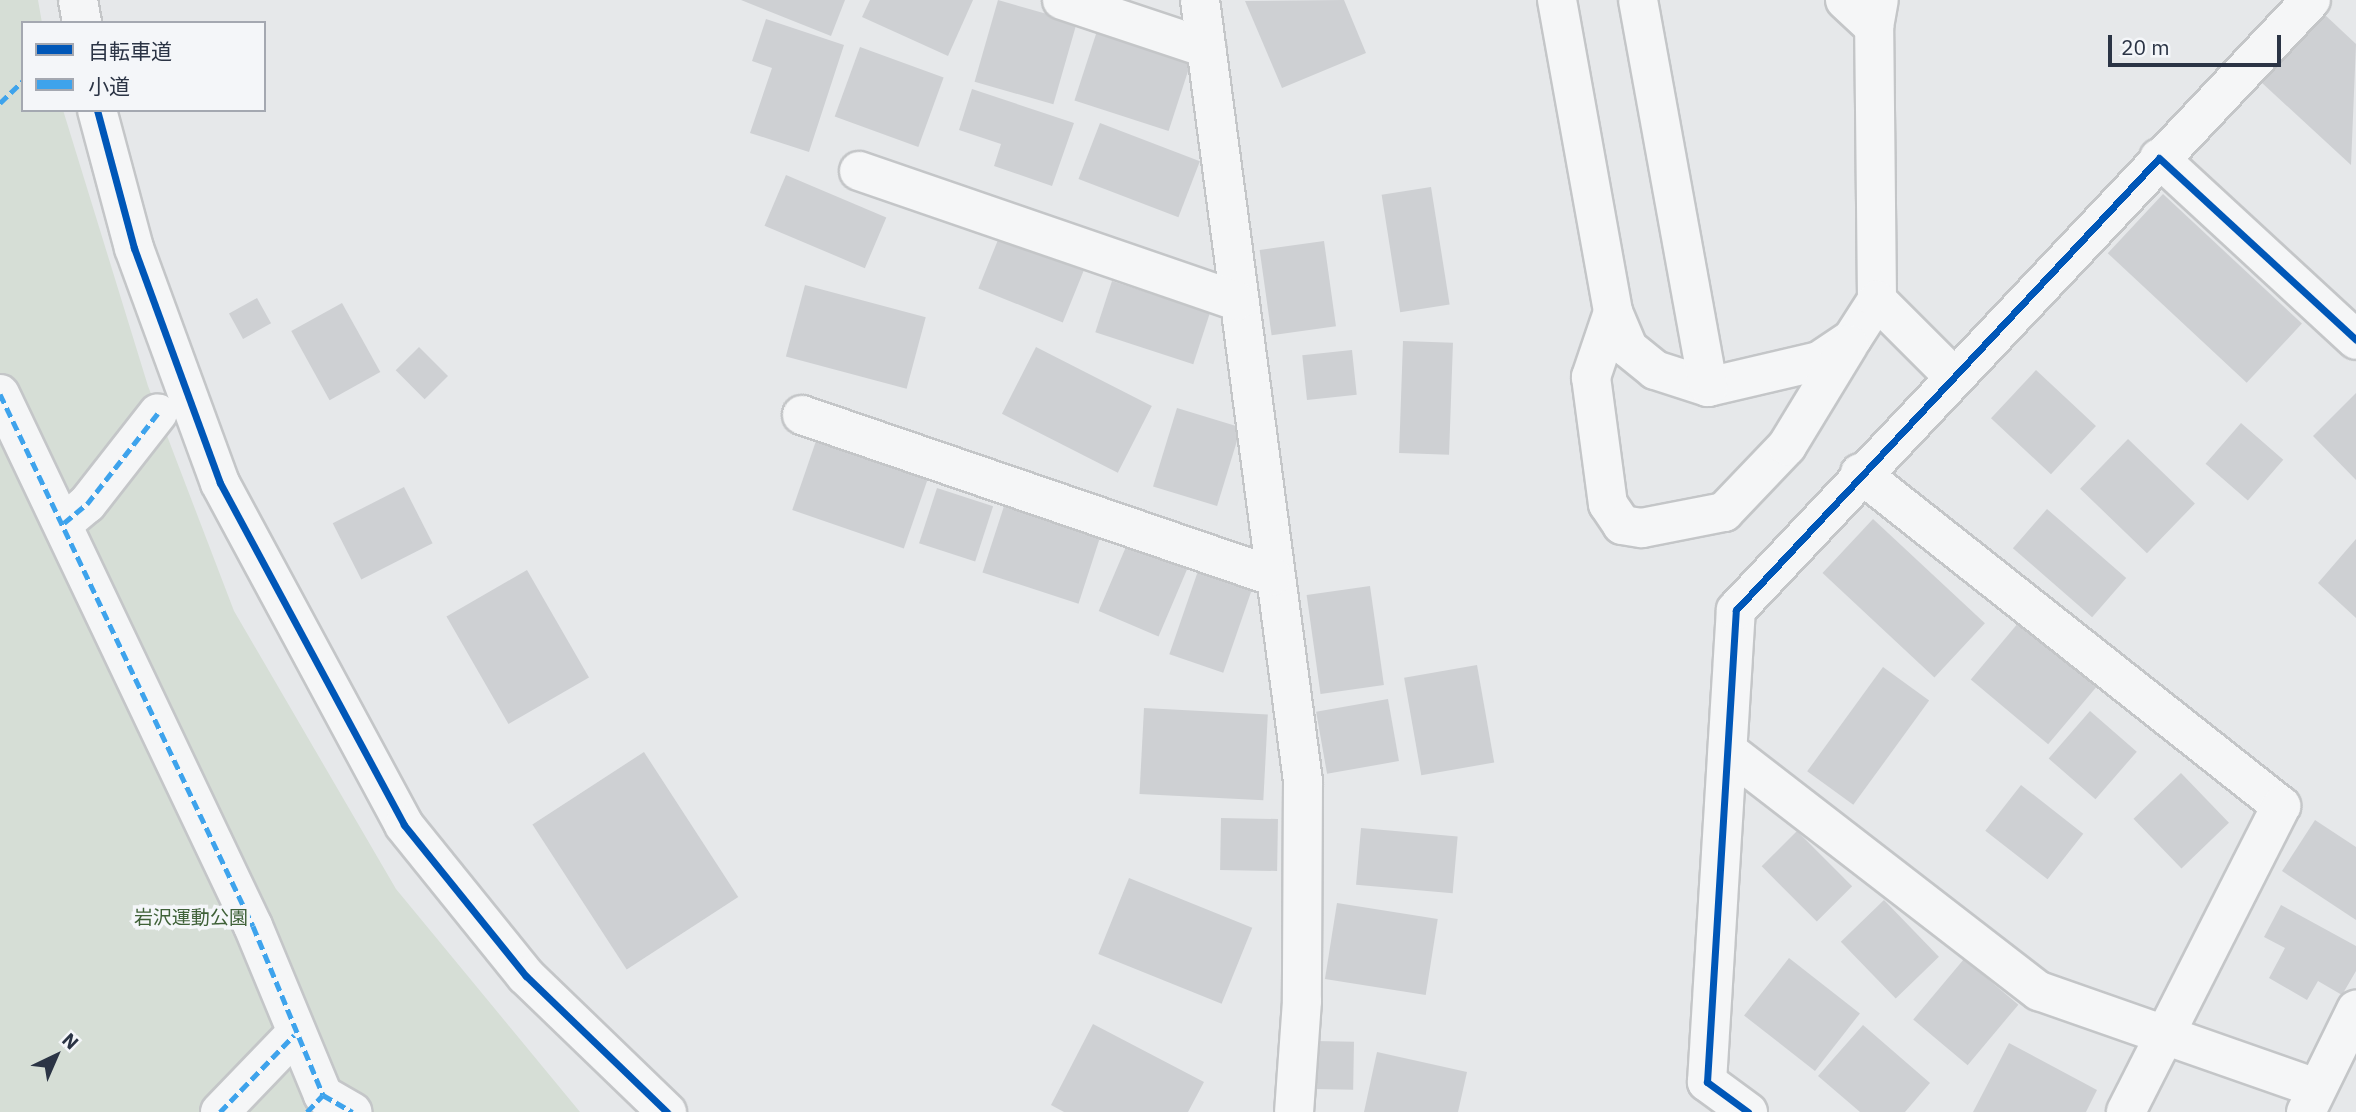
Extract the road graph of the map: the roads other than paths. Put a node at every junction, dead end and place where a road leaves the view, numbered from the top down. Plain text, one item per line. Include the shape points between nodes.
1 (78, 0) edge
2 (1062, 0) edge
3 (1200, 0) edge
4 (1557, 0) edge
5 (1638, 0) edge
6 (1845, 0) edge
7 (2311, 0) edge
8 (1876, 13) edge
9 (82, 21) edge
10 (1206, 48) junction
11 (98, 112) edge
12 (2159, 158) junction
13 (859, 171) dead end
14 (1877, 300) junction
15 (1236, 301) junction
16 (1612, 312) junction
17 (1852, 339) junction
18 (2356, 340) edge
19 (1953, 376) junction
20 (1708, 387) junction
21 (0, 394) edge
22 (158, 413) dead end
23 (802, 415) dead end
24 (1860, 473) junction
25 (64, 523) junction
26 (1272, 576) junction
27 (1728, 751) junction
28 (2356, 1010) edge
29 (294, 1035) junction
30 (2165, 1035) junction
31 (2311, 1100) edge
32 (328, 1106) edge
33 (220, 1112) edge
34 (667, 1112) edge
35 (1294, 1112) edge
36 (1748, 1112) edge
37 (2126, 1112) edge

1 - 9 street
2 - 10 street
3 - 10 street
4 - 16 street
5 - 20 street
6 - 8 street
7 - 12 street
8 - 14 street
10 - 15 street
11 - 34 street via 134,248 220,483 404,825 526,976
12 - 18 street
12 - 19 street
13 - 15 street
14 - 17 street
14 - 19 street
15 - 26 street
16 - 17 street via 1591,377 1606,492 1622,524 1642,528 1724,512 1787,446
16 - 20 street via 1628,348 1655,370
17 - 20 street via 1819,361
19 - 24 street
21 - 25 street
22 - 25 street via 87,504
23 - 26 street
24 - 27 street via 1737,610
24 - 30 street via 2281,806
25 - 29 street via 253,926
26 - 35 street via 1303,781 1303,1001
27 - 30 street via 2039,991
27 - 36 street via 1707,1082
28 - 31 street
29 - 32 street
29 - 33 street
30 - 31 street
30 - 37 street

